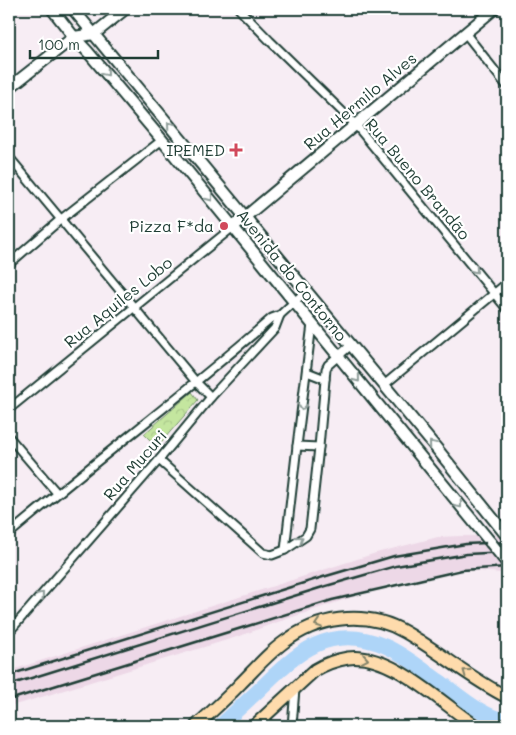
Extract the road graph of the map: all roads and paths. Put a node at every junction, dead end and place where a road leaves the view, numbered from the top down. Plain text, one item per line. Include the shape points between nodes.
1 (52, 9) edge
2 (73, 9) edge
3 (125, 9) edge
4 (239, 9) edge
5 (494, 9) edge
6 (81, 17) junction
7 (465, 32) junction
8 (94, 34) junction
9 (74, 37) junction
10 (506, 82) edge
11 (9, 88) edge
12 (355, 124) junction
13 (162, 140) junction
14 (9, 157) edge
15 (245, 217) junction
16 (60, 220) junction
17 (233, 227) junction
18 (9, 264) edge
19 (507, 283) edge
20 (306, 291) junction
21 (495, 294) junction
22 (294, 301) junction
23 (134, 308) junction
24 (507, 309) edge
25 (280, 314) junction
26 (312, 324) junction
27 (351, 345) junction
28 (338, 356) junction
29 (307, 372) junction
30 (325, 378) junction
31 (196, 382) junction
32 (384, 385) junction
33 (211, 397) junction
34 (9, 409) edge
35 (9, 437) edge
36 (297, 446) junction
37 (319, 448) junction
38 (159, 460) junction
39 (57, 494) junction
40 (9, 534) edge
41 (507, 534) edge
42 (285, 550) junction
43 (507, 562) edge
44 (9, 632) edge
45 (295, 687) junction
46 (507, 697) edge
47 (264, 722) edge
48 (461, 722) edge
49 (196, 726) edge
50 (254, 726) edge
51 (292, 726) edge
52 (476, 726) edge

1 - 9 main road, Avenida do Contorno
2 - 6 main road, Avenida do Contorno
3 - 8 main road
4 - 12 street, Rua Bueno Brandão
5 - 7 main road, Rua Hermilo Alves
6 - 8 main road, Avenida do Contorno
6 - 9 main road
7 - 10 street
7 - 12 main road, Rua Hermilo Alves
8 - 9 main road
15 -> 8 main road, Avenida do Contorno
9 - 11 main road
9 -> 13 main road, Avenida do Contorno
12 - 15 main road, Rua Hermilo Alves
12 -> 21 street, Rua Bueno Brandão
13 - 16 street
13 -> 17 main road, Avenida do Contorno
14 - 16 street
15 - 17 main road, Rua Aquiles Lobo
15 - 20 main road, Avenida do Contorno
16 - 18 street
16 - 23 street
17 - 22 main road, Avenida do Contorno
17 - 23 street, Rua Aquiles Lobo
19 - 21 street
20 - 22 street
20 - 27 main road, Avenida do Contorno
21 - 24 street, Rua Bueno Brandão
21 - 32 street
22 - 25 street
22 - 26 main road, Avenida do Contorno
23 - 31 street
23 - 34 street, Rua Aquiles Lobo
25 - 31 street
25 - 33 street, Rua Mucuri via 275,328
26 - 28 main road, Avenida do Contorno
26 - 29 street
27 - 28 street
27 - 32 main road, Avenida do Contorno
28 - 30 street via 327,367
28 -> 43 main road, Avenida do Contorno, bridge
29 - 30 street
29 -> 36 street
30 - 37 street
31 - 33 street
31 - 39 street
41 -> 32 main road, Avenida do Contorno
33 - 38 street, Rua Mucuri
35 - 39 street
36 - 37 street
36 - 42 street
42 -> 37 street via 306,536 310,529
38 - 42 street via 263,553 272,555
44 -> 38 street, Rua Mucuri
39 - 40 street
45 - 47 main road
45 -> 48 main road via 325,664 362,658 388,666 426,688
45 - 51 street
46 -> 49 main road via 403,630 364,618 349,618 319,623 290,638
47 - 50 main road
48 - 52 main road

